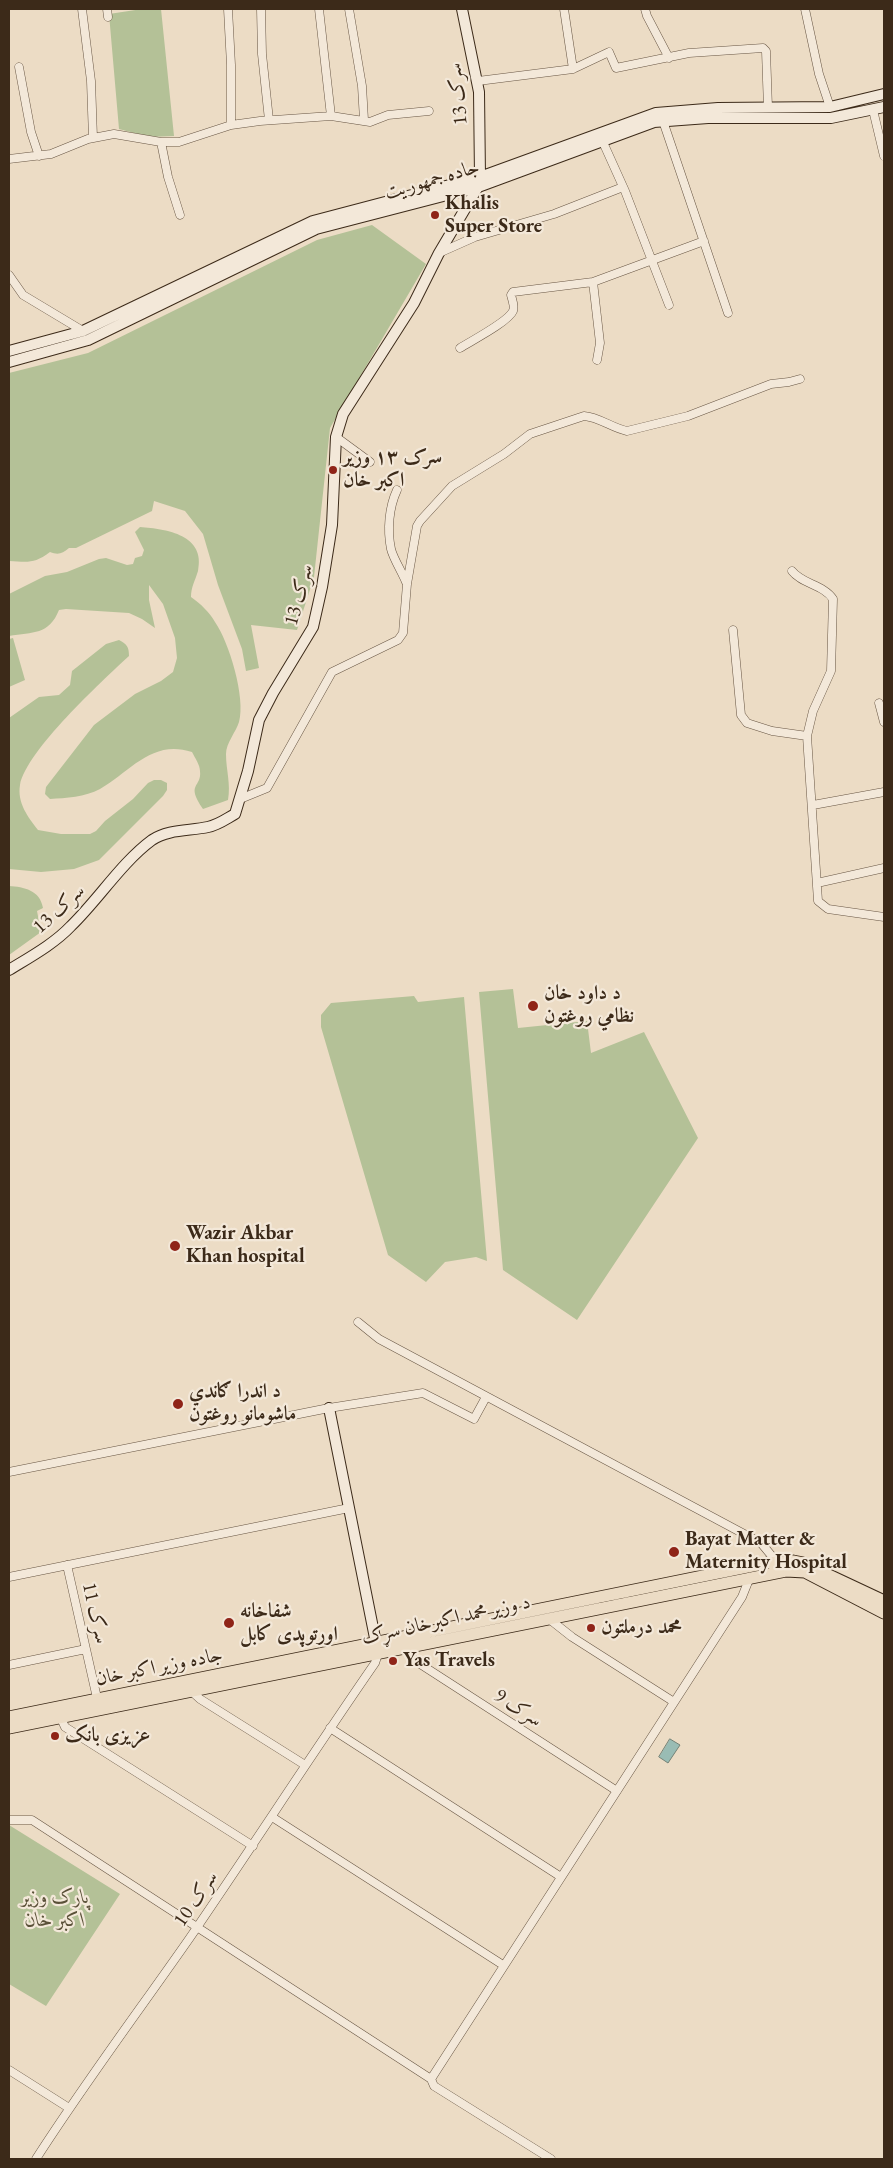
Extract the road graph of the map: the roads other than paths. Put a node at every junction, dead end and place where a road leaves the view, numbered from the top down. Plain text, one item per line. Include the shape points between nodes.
1 (82, 9) edge
2 (228, 9) edge
3 (261, 9) edge
4 (319, 9) edge
5 (349, 9) edge
6 (462, 9) edge
7 (564, 9) edge
8 (645, 9) edge
9 (805, 9) edge
10 (669, 58) junction
11 (19, 67) dead end
12 (573, 68) junction
13 (478, 81) junction
14 (884, 94) edge
15 (830, 107) junction
16 (884, 107) edge
17 (768, 108) junction
18 (873, 110) junction
19 (429, 111) dead end
20 (331, 116) junction
21 (269, 120) junction
22 (364, 120) junction
23 (663, 121) junction
24 (231, 125) junction
25 (93, 138) junction
26 (600, 138) junction
27 (161, 142) junction
28 (39, 156) junction
29 (884, 156) edge
30 (9, 159) edge
31 (479, 182) junction
32 (623, 187) junction
33 (180, 215) dead end
34 (704, 241) junction
35 (439, 253) junction
36 (652, 262) junction
37 (9, 275) edge
38 (593, 282) junction
39 (669, 306) dead end
40 (728, 313) dead end
41 (83, 331) junction
42 (460, 348) dead end
43 (9, 351) edge
44 (598, 360) dead end
45 (9, 362) edge
46 (800, 379) dead end
47 (336, 437) junction
48 (370, 462) dead end
49 (397, 490) dead end
50 (792, 570) dead end
51 (406, 584) junction
52 (732, 630) dead end
53 (879, 702) dead end
54 (884, 722) edge
55 (807, 736) junction
56 (884, 792) edge
57 (240, 799) junction
58 (813, 805) junction
59 (884, 868) edge
60 (817, 883) junction
61 (884, 917) edge
62 (9, 970) edge
63 (358, 1322) dead end
64 (486, 1397) junction
65 (329, 1408) junction
66 (9, 1472) edge
67 (349, 1508) junction
68 (67, 1565) junction
69 (774, 1568) junction
70 (750, 1577) junction
71 (9, 1578) edge
72 (884, 1601) edge
73 (546, 1612) junction
74 (884, 1613) edge
75 (403, 1636) junction
76 (375, 1642) junction
77 (406, 1648) junction
78 (86, 1649) junction
79 (378, 1654) junction
80 (9, 1665) edge
81 (188, 1686) junction
82 (97, 1698) junction
83 (674, 1702) junction
84 (59, 1712) junction
85 (9, 1717) edge
86 (9, 1728) edge
87 (330, 1728) junction
88 (305, 1765) junction
89 (617, 1791) junction
90 (272, 1817) junction
91 (9, 1820) edge
92 (253, 1846) junction
93 (561, 1877) junction
94 (196, 1927) junction
95 (503, 1965) junction
96 (9, 2070) edge
97 (431, 2079) junction
98 (69, 2108) junction
99 (36, 2159) edge
100 (551, 2159) edge

1 - 25 street via 91,81
2 - 24 street
3 - 21 street
4 - 20 street
5 - 22 street via 362,86
6 - 13 main road, سرک 13
7 - 12 street
8 - 10 street
9 - 15 street via 819,74
10 - 12 street via 616,68 609,52
10 - 17 street via 689,53 763,48 767,56
11 - 28 street via 31,132
12 - 13 street
13 - 31 main road, سرک 13
14 - 15 main road, جاده جمهوریت
15 - 17 main road, جاده جمهوریت
16 - 18 main road, جاده جمهوریت
17 - 26 main road, جاده جمهوریت via 656,113
18 - 23 main road, جاده جمهوریت via 831,118
18 - 29 street
19 - 22 street via 388,116 370,122
20 - 21 street
20 - 22 street
21 - 24 street
23 - 26 main road, جاده جمهوریت
23 - 34 street
24 - 27 street via 179,142
25 - 27 street via 114,134
25 - 28 street
26 - 31 main road, جاده جمهوریت
26 - 32 street
27 - 33 street
28 - 30 street
31 - 35 main road, سرک 13
31 - 41 main road, جاده جمهوریت via 314,221
31 - 45 main road, جاده جمهوریت via 316,229 88,340
32 - 35 street via 554,214 475,237
32 - 36 street
34 - 36 street
34 - 40 street
35 - 47 main road, سرک 13 via 414,303 343,414
36 - 38 street
36 - 39 street
37 - 41 street via 23,295
38 - 42 street via 513,292 512,312
38 - 44 street via 600,343
41 - 43 main road, جاده جمهوریت
46 - 51 street via 771,384 688,416 627,431 592,416 584,416 530,434 452,486 420,520
47 - 48 street
47 - 57 main road, سرک 13 via 332,525 314,627 259,720
49 - 51 street via 390,516 390,545
50 - 55 street via 796,576 829,593 833,599 832,671 813,710
51 - 57 street via 406,620 398,640 332,672 267,788
52 - 55 street via 744,720 772,731
53 - 54 street
55 - 58 street
56 - 58 street
57 - 62 main road, سرک 13 via 235,814 221,822 153,840 71,927 51,944
58 - 60 street
59 - 60 street
60 - 61 street via 818,902 828,909
63 - 64 street via 379,1339
64 - 65 street via 474,1418 423,1393
64 - 69 street via 761,1543 771,1554
65 - 66 street
65 - 67 main road
67 - 68 street
67 - 76 main road
68 - 71 street
68 - 78 street, سرک 11
69 - 70 main road, د وزیر محمد اکبرخان سړک
69 - 72 main road, د وزیر محمد اکبرخان سړک via 803,1563
69 - 73 main road, د وزیر محمد اکبرخان سړک
69 - 74 main road, د وزیر محمد اکبرخان سړک via 805,1572
70 - 73 main road, د وزیر محمد اکبرخان سړک
70 - 83 street via 742,1597
73 - 75 main road, د وزیر محمد اکبرخان سړک
73 - 77 main road, د وزیر محمد اکبرخان سړک
73 - 83 street via 572,1637
75 - 76 main road, د وزیر محمد اکبرخان سړک
75 - 77 street
76 - 79 main road
76 - 81 main road, جاده وزیر اکبر خان
77 - 79 main road, د وزیر محمد اکبرخان سړک
77 - 89 street, سرک 9 via 417,1662
78 - 80 street
78 - 82 street, سرک 11
79 - 81 main road, د وزیر محمد اکبرخان سړک
79 - 87 street, سرک 10
81 - 82 main road, جاده وزیر اکبر خان
81 - 84 main road, د وزیر محمد اکبرخان سړک
81 - 88 street
82 - 84 main road, جاده وزیر اکبر خان
83 - 89 street
84 - 85 main road, جاده وزیر اکبر خان
84 - 86 main road, د وزیر محمد اکبرخان سړک
84 - 92 street via 65,1727
87 - 88 street, سرک 10
87 - 93 street
88 - 90 street, سرک 10
89 - 93 street
90 - 92 street, سرک 10
90 - 95 street
91 - 94 street via 32,1820
92 - 94 street, سرک 10
93 - 95 street
94 - 97 street
94 - 98 street, سرک 10
95 - 97 street
96 - 98 street
97 - 100 street via 434,2086
98 - 99 street, سرک 10

